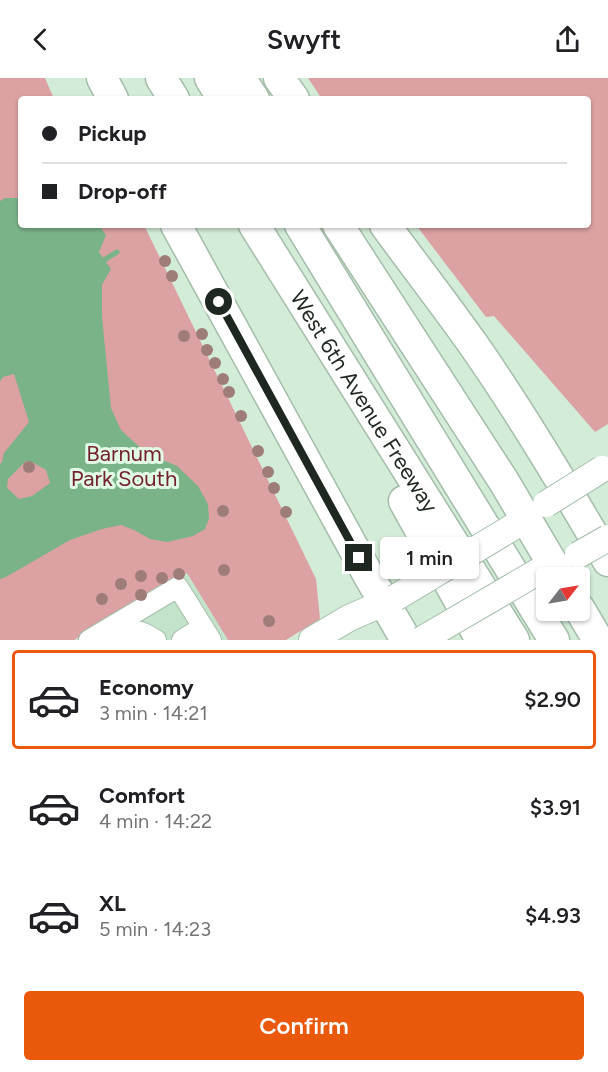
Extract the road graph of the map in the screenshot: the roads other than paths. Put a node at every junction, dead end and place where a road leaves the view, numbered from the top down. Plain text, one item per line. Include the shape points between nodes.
1 (102, 78) edge
2 (161, 78) edge
3 (210, 78) edge
4 (240, 78) edge
5 (279, 78) edge
6 (111, 96) edge
7 (171, 96) edge
8 (221, 96) edge
9 (252, 96) edge
10 (292, 96) edge
11 (179, 228) edge
12 (247, 228) edge
13 (256, 228) edge
14 (302, 228) edge
15 (340, 228) edge
16 (388, 228) edge
17 (605, 467) edge
18 (526, 518) junction
19 (608, 538) edge
20 (608, 561) edge
21 (555, 567) edge
22 (563, 567) edge
23 (536, 573) edge
24 (389, 600) junction
25 (587, 621) edge
26 (207, 634) edge
27 (89, 640) edge
28 (118, 640) edge
29 (156, 640) edge
30 (182, 640) edge
31 (312, 640) edge
32 (406, 640) edge
33 (421, 640) edge
34 (481, 640) edge
35 (514, 640) edge
36 (554, 640) edge
37 (598, 640) edge

1 - 6 highway
2 - 7 highway
3 - 8 highway
4 - 9 highway
5 - 10 highway
11 - 24 highway
12 - 34 highway
13 - 35 highway, West 6th Avenue Freeway
14 - 36 highway, West 6th Avenue Freeway
15 - 18 highway
16 - 20 highway via 505,393
17 - 18 main road, bridge
18 - 21 highway
18 - 24 main road, bridge
19 - 22 main road, bridge
23 - 33 main road, bridge
24 - 31 main road
24 - 32 highway
25 - 37 highway
26 - 27 lane via 178,587
26 - 30 lane
28 - 29 lane via 130,632 141,631

